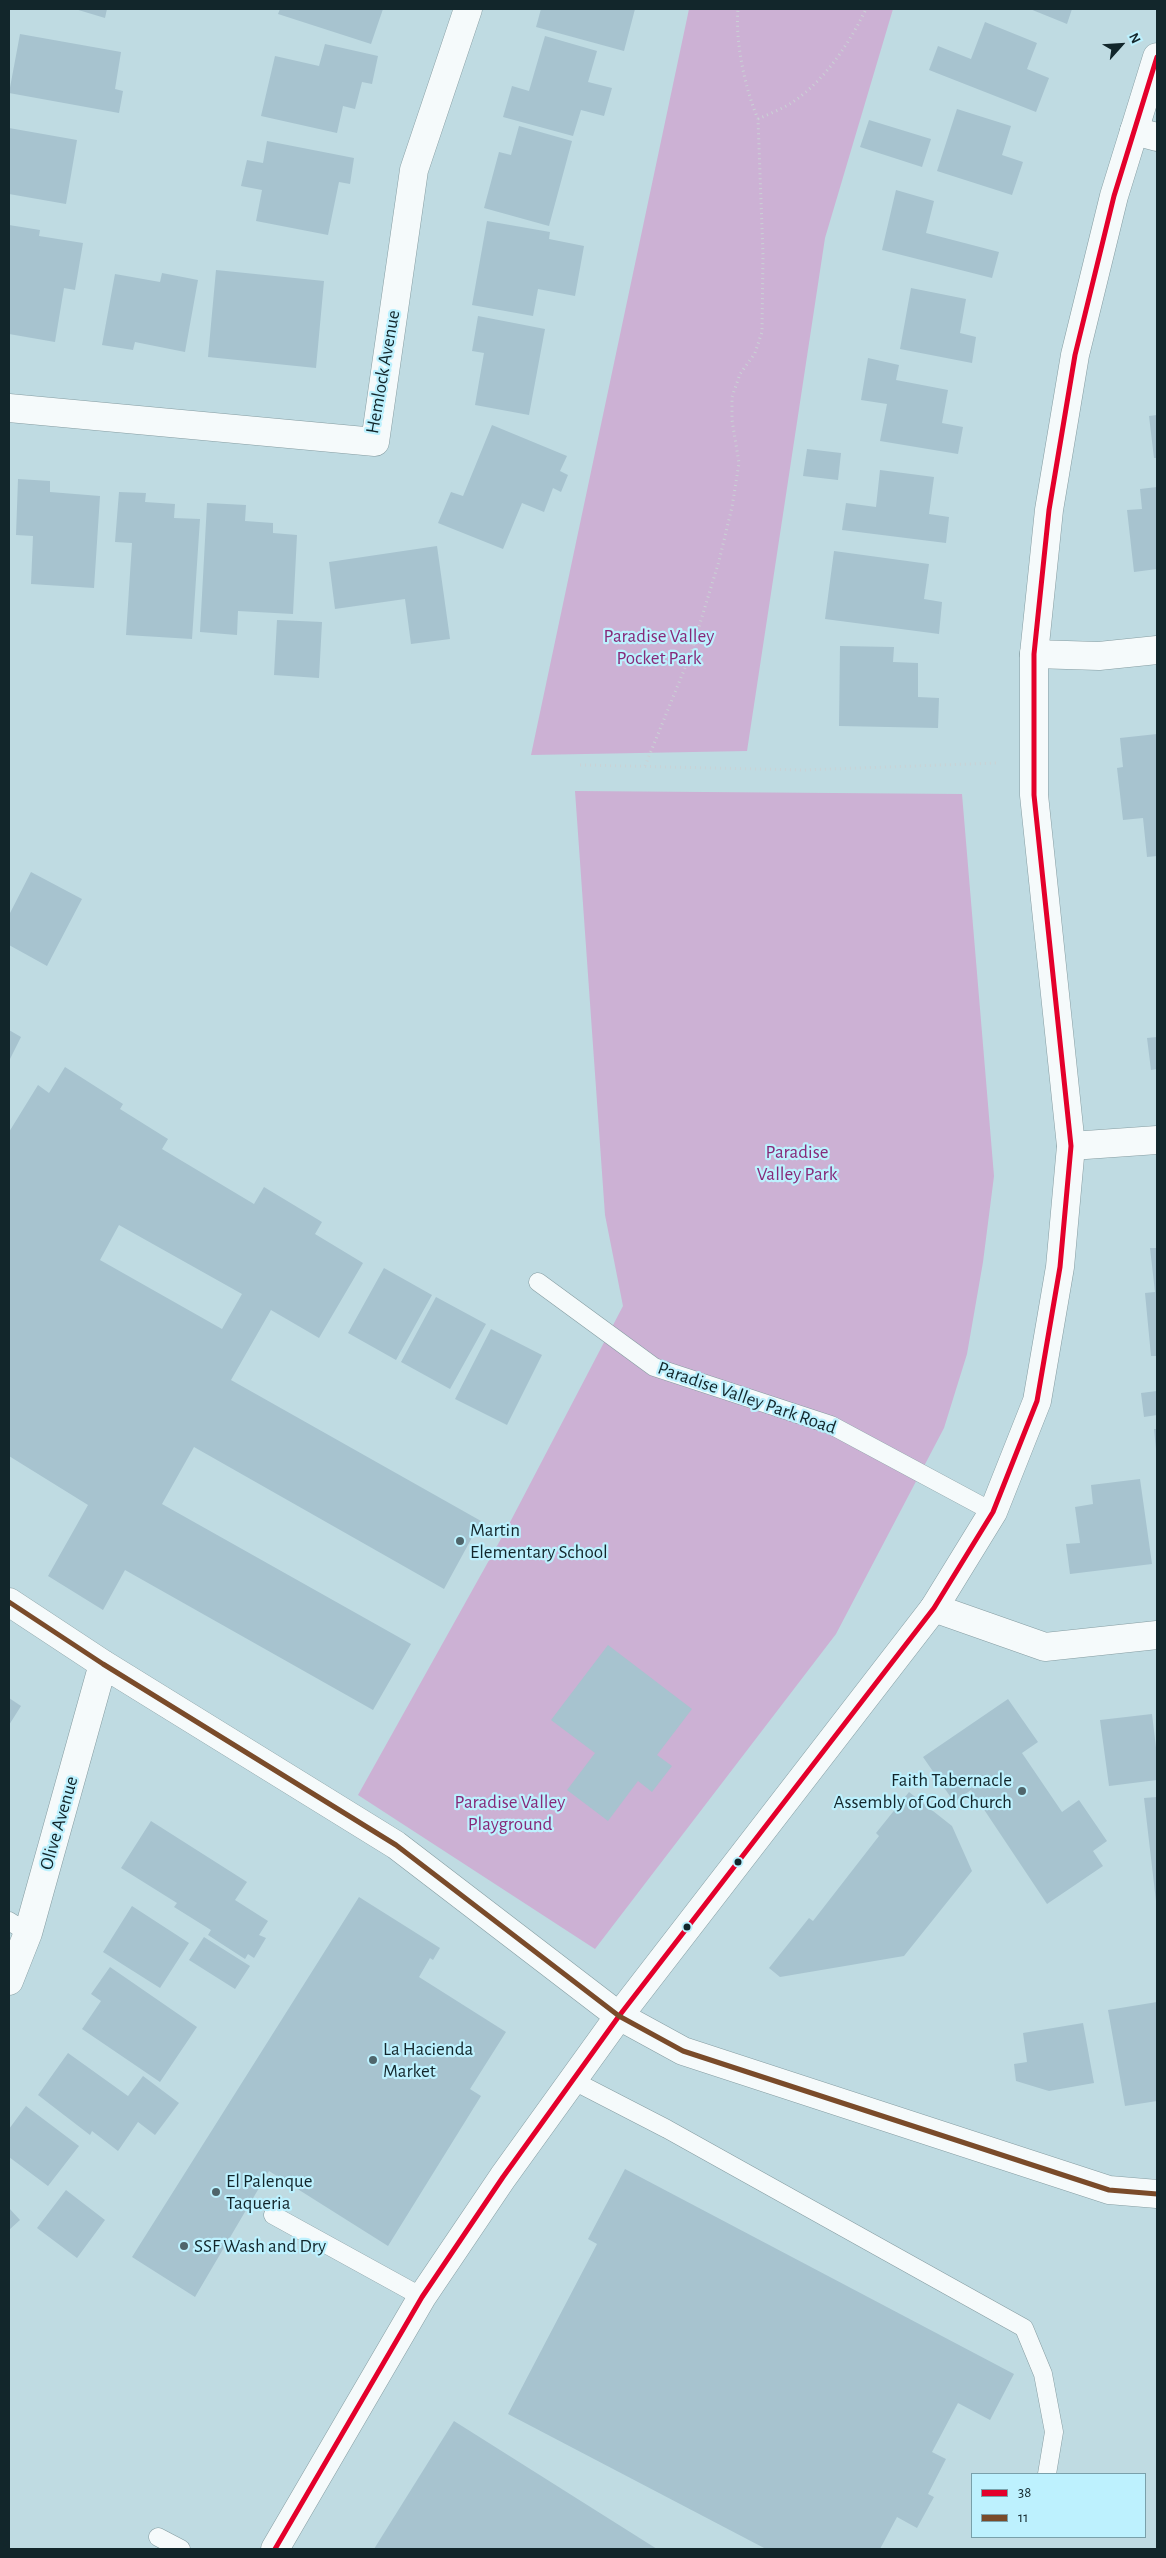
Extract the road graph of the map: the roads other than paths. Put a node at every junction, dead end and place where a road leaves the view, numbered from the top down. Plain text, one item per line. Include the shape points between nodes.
1 (468, 9) edge
2 (1157, 57) edge
3 (1146, 134) edge
4 (9, 408) edge
5 (1157, 650) edge
6 (1034, 654) junction
7 (1157, 1140) edge
8 (1071, 1146) junction
9 (538, 1282) dead end
10 (993, 1512) junction
11 (9, 1602) edge
12 (934, 1608) junction
13 (1157, 1635) edge
14 (103, 1664) junction
15 (18, 1927) edge
16 (9, 1981) edge
17 (618, 2016) junction
18 (572, 2080) junction
19 (1157, 2194) edge
20 (273, 2215) dead end
21 (422, 2297) junction
22 (1047, 2473) edge
23 (158, 2537) dead end
24 (181, 2549) edge
25 (275, 2549) edge

1 - 4 street, Hemlock Avenue via 414,170 375,442
2 - 3 street
3 - 6 street via 1114,196 1075,355 1049,510
5 - 6 street via 1099,656
6 - 8 street via 1034,795
7 - 8 street
8 - 10 street via 1060,1267 1038,1401
9 - 10 lane, Paradise Valley Park Road via 654,1367 831,1425
10 - 12 street
11 - 14 street
12 - 13 street via 1045,1647
12 - 17 street
14 - 15 street, Olive Avenue
14 - 17 street via 396,1845
15 - 16 street, Olive Avenue
17 - 18 street
17 - 19 street via 692,2054 1109,2190
18 - 21 street
18 - 22 lane via 667,2129 1024,2328 1043,2374 1054,2432
20 - 21 lane
21 - 25 street
23 - 24 lane

